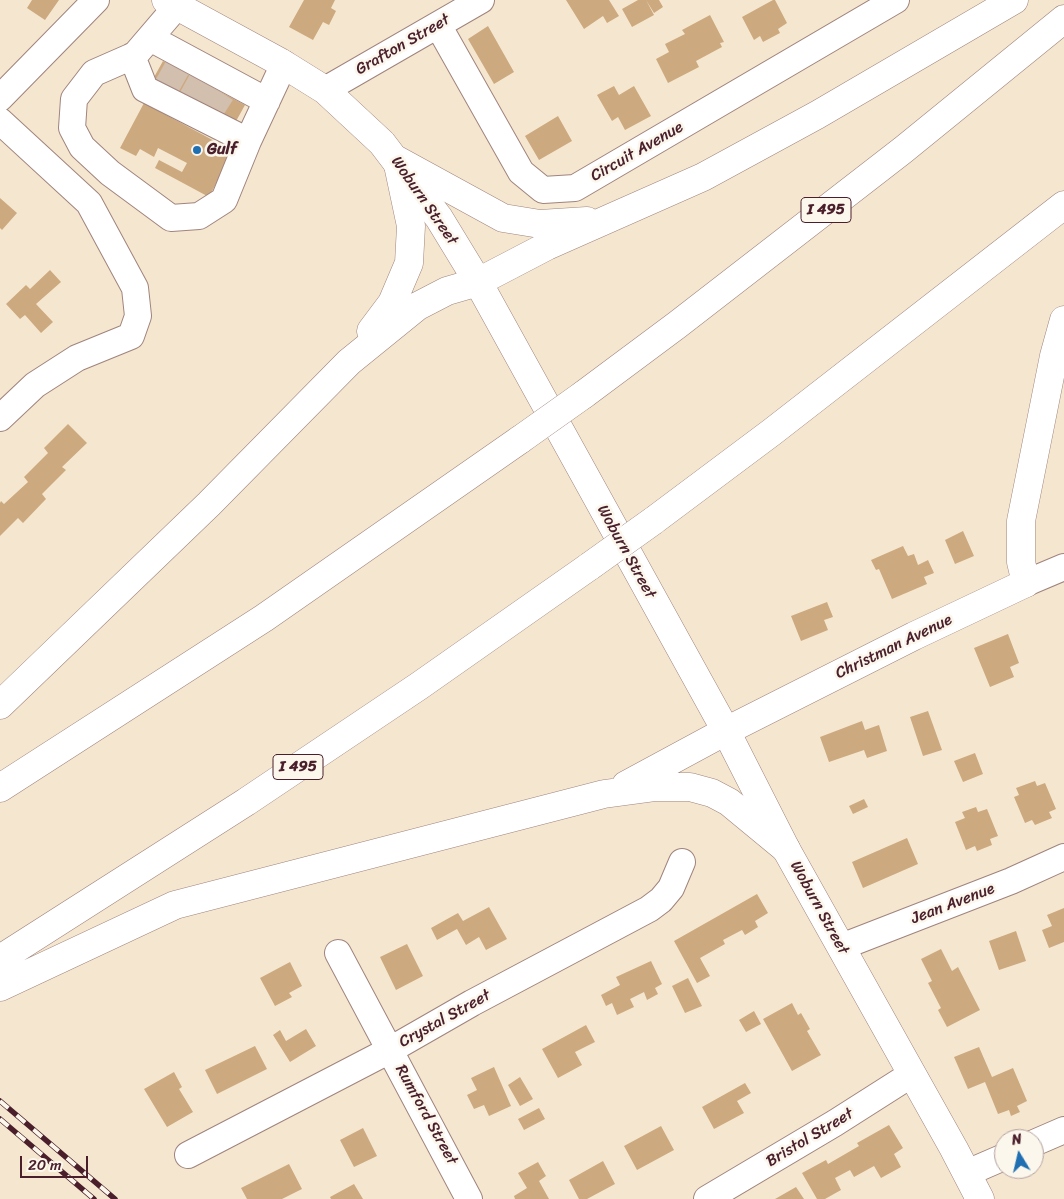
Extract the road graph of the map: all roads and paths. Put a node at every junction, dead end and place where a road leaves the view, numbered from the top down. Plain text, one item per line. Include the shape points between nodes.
1 (96, 0) edge
2 (481, 0) edge
3 (896, 0) edge
4 (1014, 0) edge
5 (172, 3) edge
6 (1064, 19) edge
7 (438, 25) junction
8 (150, 38) junction
9 (132, 56) junction
10 (284, 64) junction
11 (172, 77) junction
12 (326, 90) junction
13 (206, 95) junction
14 (0, 98) edge
15 (266, 101) junction
16 (0, 121) edge
17 (248, 140) junction
18 (397, 160) junction
19 (1064, 205) edge
20 (628, 211) junction
21 (478, 282) junction
22 (1064, 320) edge
23 (348, 362) junction
24 (0, 418) edge
25 (1064, 566) edge
26 (1026, 583) junction
27 (0, 705) edge
28 (726, 731) junction
29 (0, 788) edge
30 (604, 794) junction
31 (786, 849) junction
32 (1064, 857) edge
33 (682, 862) dead end
34 (841, 947) junction
35 (338, 953) dead end
36 (0, 959) edge
37 (0, 988) edge
38 (390, 1050) junction
39 (912, 1074) junction
40 (1064, 1130) edge
41 (1044, 1139) edge
42 (188, 1155) dead end
43 (994, 1161) edge
44 (966, 1173) junction
45 (469, 1199) edge
46 (707, 1199) edge
47 (980, 1199) edge

1 - 14 street
2 - 7 street, Grafton Street
3 - 7 street, Circuit Avenue via 575,188 543,190 521,172
4 - 20 main road via 753,152
5 - 8 street
5 - 10 main road, Woburn Street
6 - 29 main road, I 495, bridge via 903,150 685,319 521,439 264,618
7 - 12 street, Grafton Street
8 - 9 street
8 - 11 street
9 - 11 street via 145,89
9 - 17 street via 94,73 74,99 72,128 82,147 110,173 171,218 199,216 224,200
10 - 12 main road, Woburn Street
10 - 15 street
11 - 13 street
11 - 13 street
12 - 18 main road, Woburn Street
13 - 15 street
13 - 17 street
15 - 17 street
16 - 24 street via 89,203 135,288 138,316 131,336 77,358 35,386
18 - 20 main road via 503,218 540,224 577,223
18 - 21 main road, Woburn Street via 439,218
18 - 23 main road via 411,226 410,263 392,303
19 - 36 main road, I 495, bridge via 772,432 590,566 246,802
20 - 21 main road via 548,246
21 - 23 main road via 446,291 418,306
21 - 28 main road, Woburn Street
22 - 26 main road via 1022,521 1021,562
23 - 27 main road via 208,504
25 - 26 street, Christman Avenue
26 - 28 main road, Christman Avenue
28 - 30 main road, Christman Avenue via 625,786
28 - 31 main road, Woburn Street
30 - 31 main road via 656,787 690,787 712,793 729,802
30 - 37 main road via 175,905
31 - 34 main road, Woburn Street
32 - 34 street, Jean Avenue
33 - 38 street, Crystal Street via 672,888 656,905
34 - 39 main road, Woburn Street
35 - 38 street, Rumford Street
38 - 42 street, Crystal Street
38 - 45 street, Rumford Street
39 - 44 main road, Woburn Street
39 - 46 street, Bristol Street
40 - 41 street
43 - 44 street
44 - 47 main road, Woburn Street

